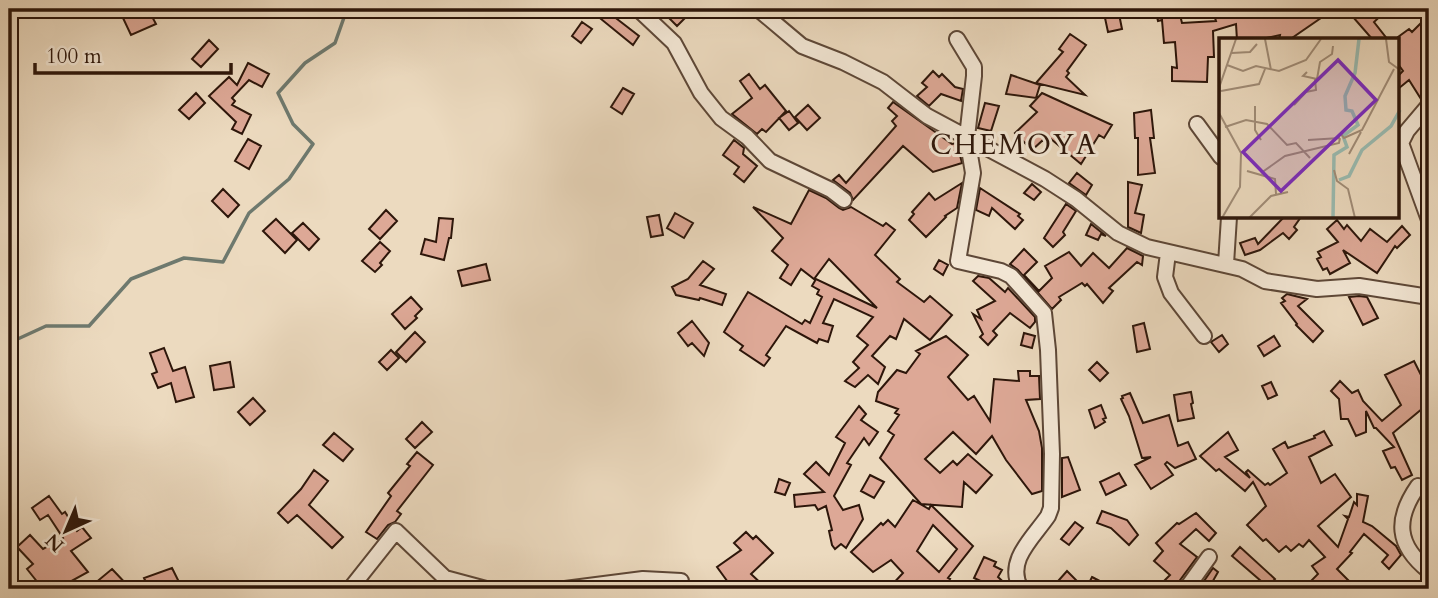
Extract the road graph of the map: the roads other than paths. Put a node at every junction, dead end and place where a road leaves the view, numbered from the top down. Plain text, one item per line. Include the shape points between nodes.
1 (638, 9) edge
2 (758, 9) edge
3 (957, 39) dead end
4 (1429, 106) edge
5 (1197, 124) dead end
6 (967, 137) junction
7 (1219, 154) edge
8 (844, 200) dead end
9 (1229, 219) edge
10 (1429, 220) edge
11 (1168, 253) junction
12 (1226, 264) junction
13 (1429, 297) edge
14 (1204, 336) dead end
15 (1418, 486) dead end
16 (1209, 557) dead end
17 (1429, 571) edge
18 (681, 581) dead end
19 (350, 589) edge
20 (486, 589) edge
21 (565, 589) edge
22 (1021, 589) edge
23 (1186, 589) edge

1 - 8 street via 674,43 720,118 770,161
2 - 6 street via 802,46 883,82 927,116
3 - 6 street via 974,67
4 - 10 street via 1401,143
5 - 7 street
6 - 11 street via 1045,178 1124,237
6 - 22 street via 973,173 958,261 1011,276 1044,313 1051,508 1018,559 1016,579
9 - 12 street
11 - 12 street
11 - 14 street via 1165,277 1171,293
12 - 13 street via 1265,281 1317,289 1359,286
15 - 17 street via 1403,512 1401,533
16 - 23 street
18 - 21 street via 643,579
19 - 20 street via 396,531 445,578

